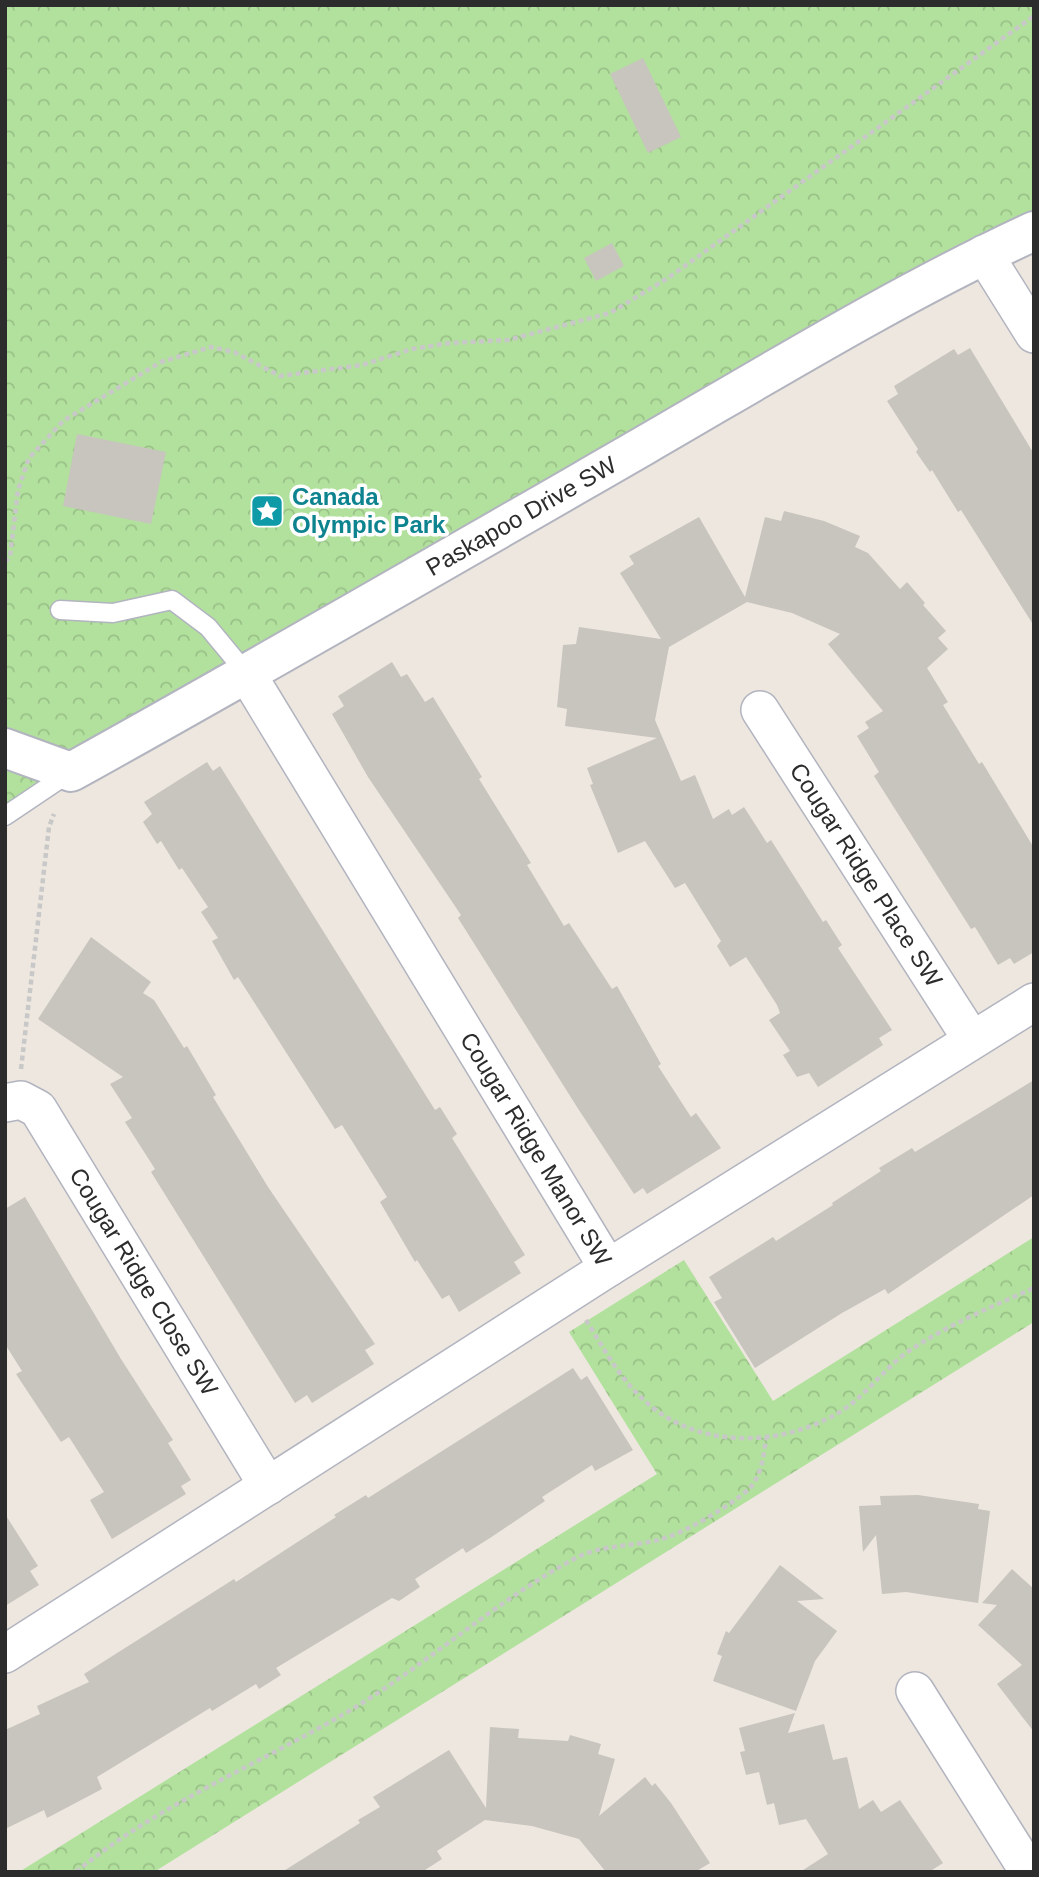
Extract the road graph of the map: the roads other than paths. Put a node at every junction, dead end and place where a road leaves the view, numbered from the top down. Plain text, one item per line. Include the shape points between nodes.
1 (1034, 231) edge
2 (984, 254) junction
3 (1034, 334) edge
4 (60, 610) dead end
5 (247, 674) junction
6 (760, 710) dead end
7 (5, 748) edge
8 (71, 772) junction
9 (5, 816) edge
10 (1034, 1002) edge
11 (971, 1040) junction
12 (13, 1101) edge
13 (608, 1268) junction
14 (268, 1486) junction
15 (5, 1654) edge
16 (915, 1691) dead end
17 (1029, 1872) edge

1 - 2 street, Paskapoo Drive SW
2 - 3 street
2 - 5 street, Paskapoo Drive SW
4 - 5 lane via 113,613 172,600 208,627
5 - 8 street, Paskapoo Drive SW
5 - 13 street, Cougar Ridge Manor SW
6 - 11 street, Cougar Ridge Place SW
7 - 8 street
8 - 9 lane
10 - 11 street, Cougar Ridge Manor SW
11 - 13 street, Cougar Ridge Manor SW
12 - 14 street, Cougar Ridge Close SW via 38,1109
13 - 14 street
14 - 15 street
16 - 17 street

